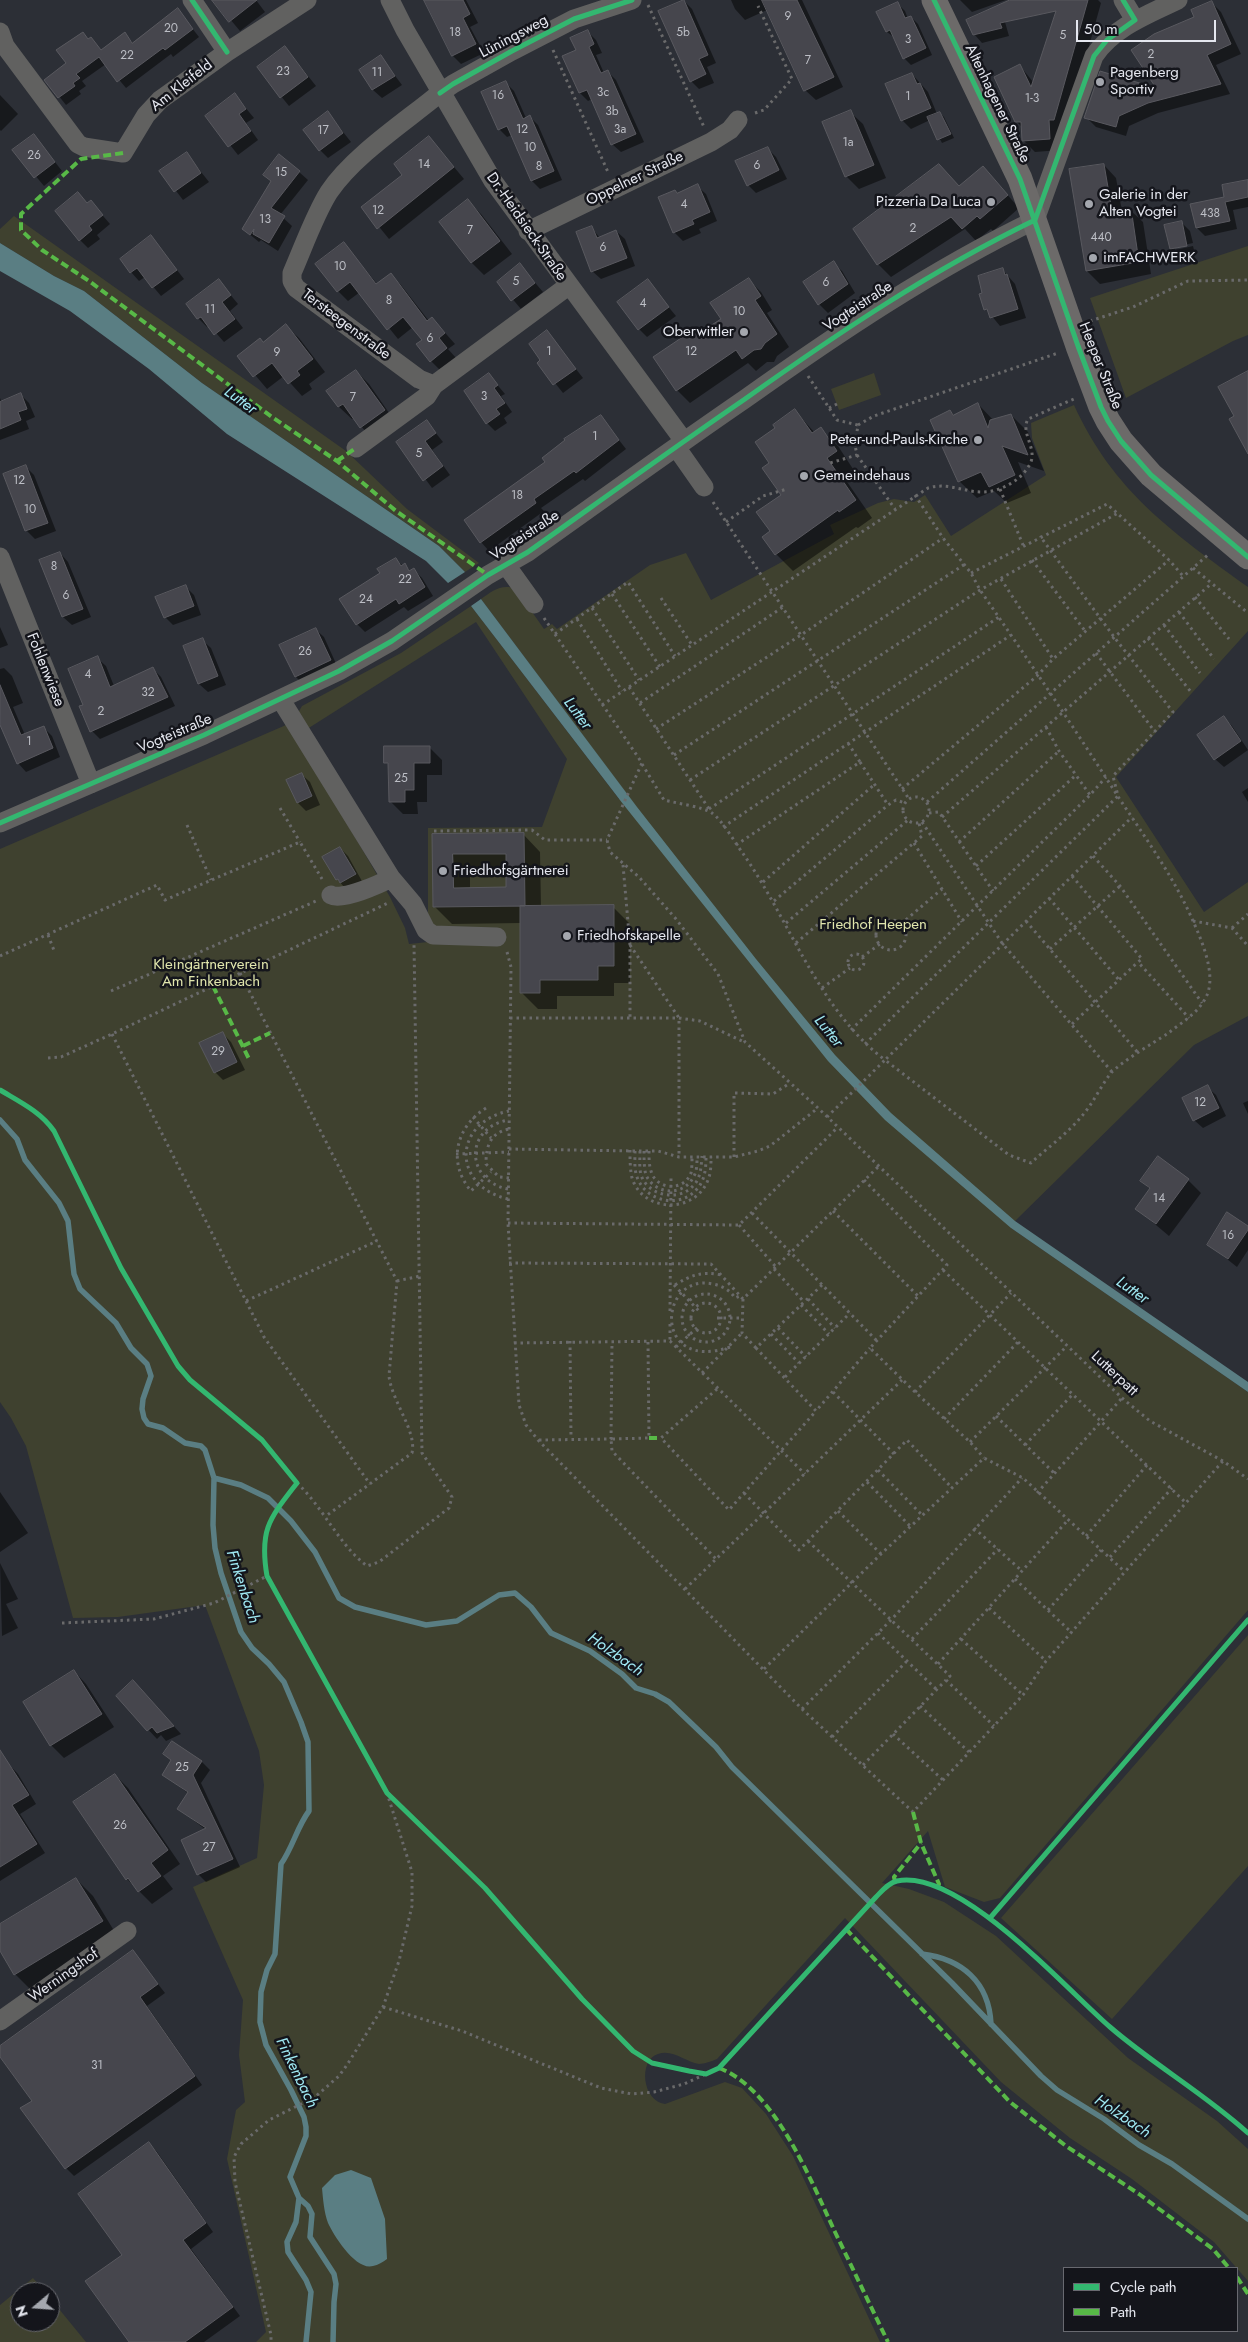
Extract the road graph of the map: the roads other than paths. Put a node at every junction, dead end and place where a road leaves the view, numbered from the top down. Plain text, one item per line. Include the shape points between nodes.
1 (192, 0) edge
2 (307, 0) edge
3 (390, 0) edge
4 (632, 0) edge
5 (934, 0) edge
6 (1123, 0) edge
7 (1178, 0) edge
8 (1135, 20) junction
9 (0, 32) edge
10 (226, 52) junction
11 (440, 93) junction
12 (738, 120) road end
13 (1034, 220) junction
14 (528, 231) junction
15 (568, 286) junction
16 (434, 385) junction
17 (680, 444) junction
18 (356, 448) dead end
19 (704, 487) road end
20 (1248, 557) edge
21 (1, 560) edge
22 (506, 565) junction
23 (534, 604) road end
24 (281, 700) junction
25 (91, 784) junction
26 (0, 823) edge
27 (396, 884) junction
28 (330, 895) road end
29 (496, 937) road end
30 (127, 1931) dead end
31 (0, 2021) edge

1 - 10 street
2 - 10 street, Am Kleifeld
3 - 11 street, Dr.-Heidsieck-Straße
4 - 11 street, Lüningsweg via 545,34
5 - 13 main road, Altenhagener Straße via 1020,179
6 - 8 street
7 - 8 street
8 - 13 street via 1106,40 1094,56
9 - 10 street, Am Kleifeld via 5,46 78,144 123,153 146,115 160,100
11 - 14 street, Dr.-Heidsieck-Straße via 492,181
11 - 16 street, Tersteegenstraße via 340,178 328,194 292,273 296,288 419,379
12 - 14 street, Oppelner Straße via 730,130 711,142
13 - 17 street, Vogteistraße via 971,251 798,362
13 - 20 main road, Heeper Straße via 1094,390 1121,441 1151,475
14 - 15 street, Dr.-Heidsieck-Straße
15 - 16 street
15 - 17 street, Dr.-Heidsieck-Straße
16 - 18 street via 427,396
17 - 19 street, Dr.-Heidsieck-Straße
17 - 22 street, Vogteistraße
21 - 25 street, Fohlenwiese
22 - 23 street
22 - 24 street, Vogteistraße via 392,641
24 - 25 street, Vogteistraße
24 - 27 street
25 - 26 street, Vogteistraße
27 - 28 street via 374,886 338,897
27 - 29 street via 413,904 426,930 433,935
30 - 31 street, Werningshof

